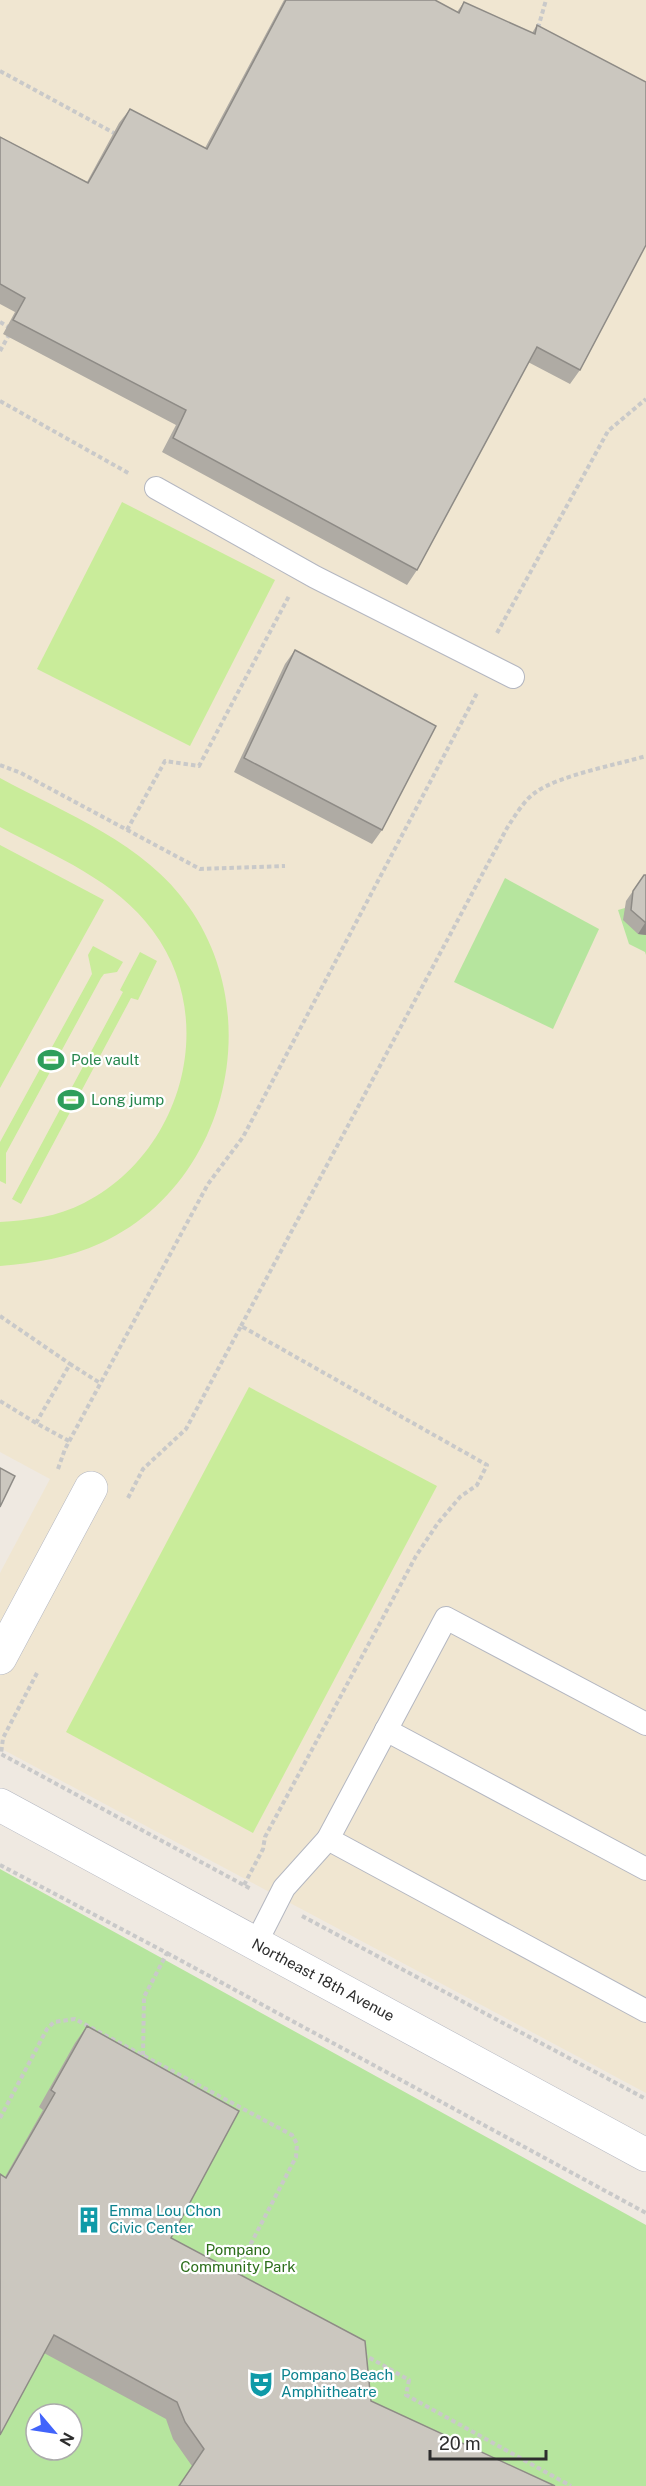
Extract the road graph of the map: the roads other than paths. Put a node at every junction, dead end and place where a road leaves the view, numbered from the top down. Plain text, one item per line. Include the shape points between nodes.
1 (156, 488) road end
2 (513, 677) dead end
3 (91, 1488) dead end
4 (0, 1658) edge
5 (646, 1724) edge
6 (386, 1730) junction
7 (0, 1805) edge
8 (328, 1839) junction
9 (646, 1869) edge
10 (256, 1943) junction
11 (646, 2011) edge
12 (646, 2155) edge

1 - 2 lane via 302,570
3 - 4 street
5 - 6 lane via 446,1618
6 - 8 lane
6 - 9 lane
7 - 10 street, Northeast 18th Avenue
8 - 10 lane via 284,1888
8 - 11 lane
10 - 12 street, Northeast 18th Avenue

